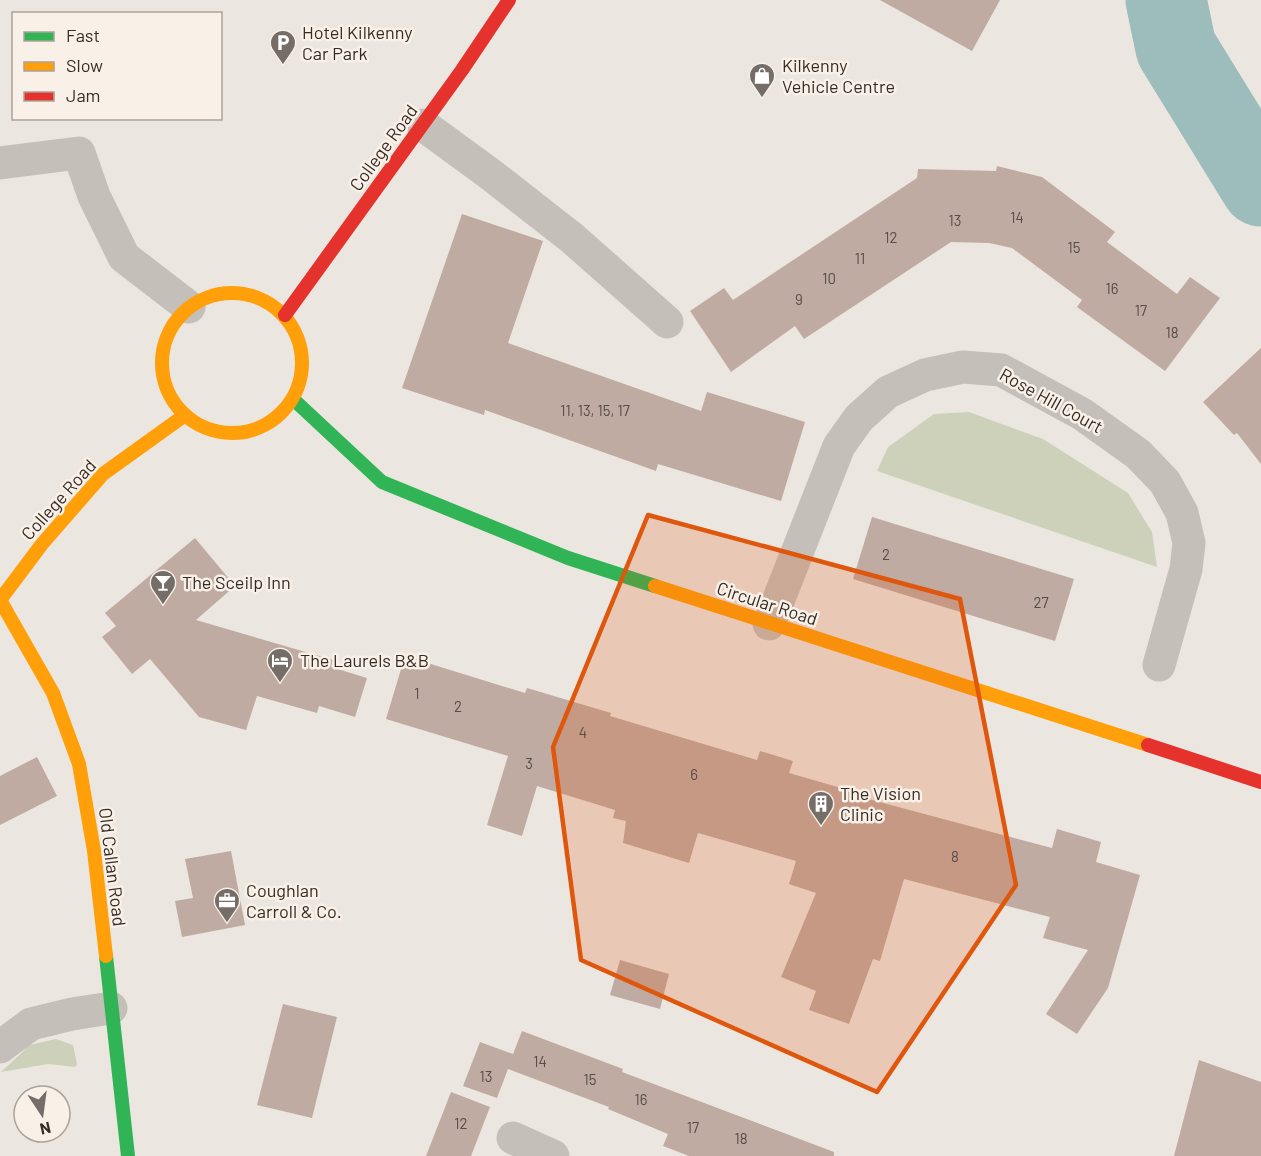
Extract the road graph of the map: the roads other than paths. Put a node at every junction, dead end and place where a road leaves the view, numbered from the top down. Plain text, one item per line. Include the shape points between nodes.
1 (509, 0) edge
2 (423, 125) junction
3 (0, 163) edge
4 (189, 306) junction
5 (285, 315) junction
6 (668, 322) dead end
7 (293, 399) junction
8 (185, 415) junction
9 (0, 600) edge
10 (769, 624) junction
11 (1159, 665) dead end
12 (1261, 782) edge
13 (111, 1008) junction
14 (0, 1047) edge
15 (513, 1138) dead end
16 (128, 1156) edge
17 (553, 1156) edge

1 - 2 main road, College Road
2 - 5 main road, College Road
2 - 6 street via 572,238
3 - 4 street via 78,153 124,257
4 - 5 main road via 225,292 259,297
4 - 8 main road via 169,330 162,355 165,384
5 - 7 main road via 299,339 302,370
7 - 8 main road via 270,422 240,433 205,428
7 - 10 main road, Circular Road via 382,482 568,558
8 - 9 main road, College Road via 103,474
9 - 13 main road, Old Callan Road via 53,693 79,764 94,851
10 - 11 street, Rose Hill Court via 839,446 859,418 888,392 925,375 963,367 1001,370 1082,414 1138,454 1165,482 1182,513 1189,543 1186,569
10 - 12 main road, Circular Road
13 - 14 street via 31,1024
13 - 16 main road, Old Callan Road
15 - 17 street

